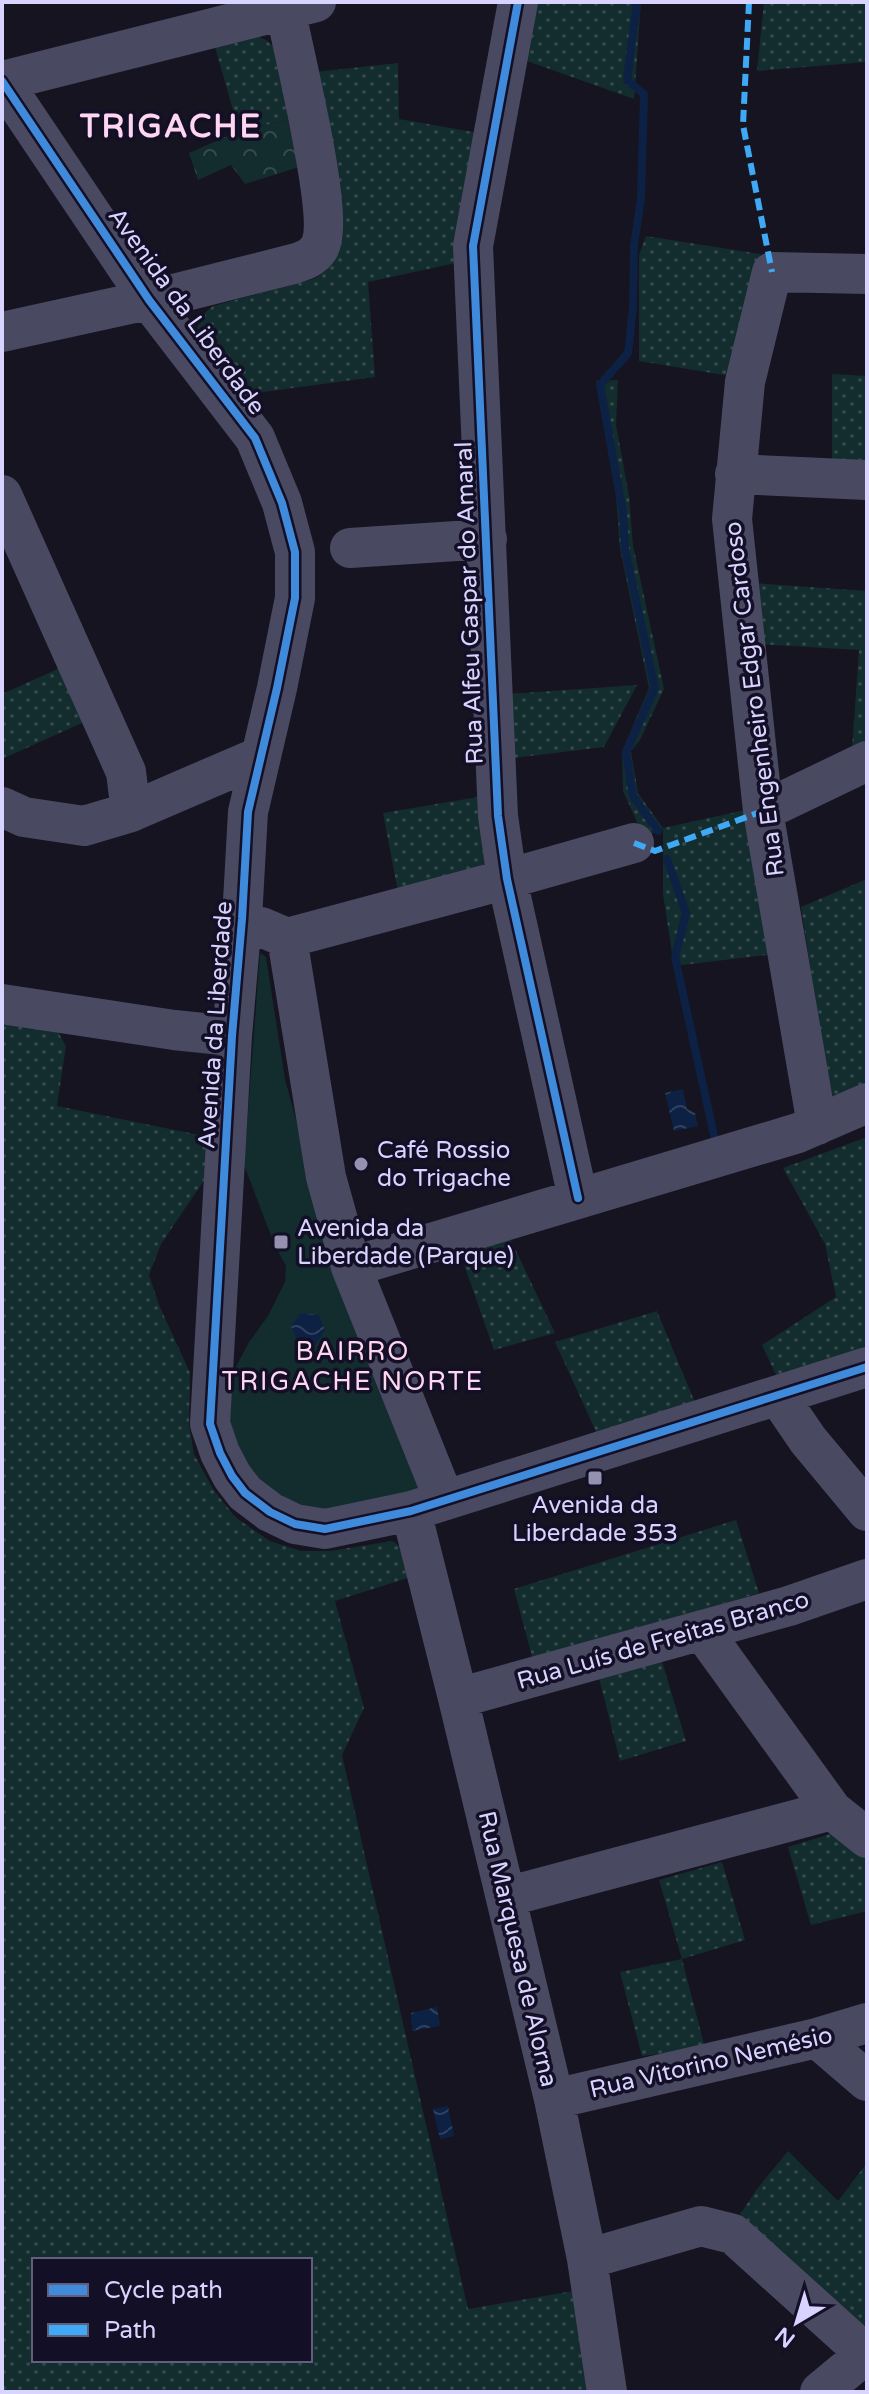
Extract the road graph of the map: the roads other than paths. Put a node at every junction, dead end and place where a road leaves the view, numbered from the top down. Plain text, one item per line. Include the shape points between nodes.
1 (518, 2) edge
2 (295, 4) edge
3 (2, 81) edge
4 (867, 274) edge
5 (149, 300) junction
6 (2, 332) edge
7 (735, 474) junction
8 (867, 480) edge
9 (2, 495) edge
10 (487, 539) junction
11 (350, 548) dead end
12 (261, 756) junction
13 (867, 761) edge
14 (2, 807) edge
15 (763, 811) junction
16 (131, 812) junction
17 (634, 843) dead end
18 (507, 879) junction
19 (242, 919) junction
20 (287, 938) junction
21 (2, 1004) edge
22 (232, 1036) junction
23 (867, 1103) edge
24 (817, 1125) junction
25 (578, 1198) junction
26 (351, 1267) junction
27 (867, 1367) edge
28 (778, 1396) junction
29 (428, 1505) junction
30 (867, 1511) edge
31 (867, 1579) edge
32 (702, 1630) junction
33 (458, 1698) junction
34 (832, 1810) junction
35 (867, 1838) edge
36 (506, 1897) junction
37 (867, 2023) edge
38 (817, 2038) junction
39 (867, 2081) edge
40 (554, 2099) junction
41 (587, 2259) junction
42 (866, 2354) edge
43 (607, 2392) edge
44 (820, 2392) edge

1 - 10 street, Rua Alfeu Gaspar do Amaral via 473,246
2 - 3 street
2 - 5 street via 324,230 319,248 307,260
3 - 5 street, Avenida da Liberdade
4 - 7 street, Rua Engenheiro Edgar Cardoso via 772,272 745,382
5 - 6 street
5 - 12 street, Avenida da Liberdade via 255,438 295,552 295,598
7 - 8 street
7 - 15 street, Rua Engenheiro Edgar Cardoso via 732,519
9 - 16 street via 126,772
10 - 11 street
10 - 18 street, Rua Alfeu Gaspar do Amaral via 498,816
12 - 16 street
12 - 19 street, Avenida da Liberdade via 248,812
13 - 15 street
14 - 16 street via 24,817 84,826
15 - 24 street, Rua Engenheiro Edgar Cardoso
17 - 18 street
18 - 20 street
18 - 25 street, Rua Alfeu Gaspar do Amaral
19 - 20 street
19 - 22 street, Avenida da Liberdade
20 - 26 street, Rua Marquesa de Alorna via 326,1177
21 - 22 street
22 - 29 street, Avenida da Liberdade via 210,1424 220,1453 245,1493 295,1524 325,1529
23 - 24 street
24 - 25 street
25 - 26 street
26 - 29 street, Rua Marquesa de Alorna
27 - 28 street, Avenida da Liberdade
28 - 29 street, Avenida da Liberdade
28 - 30 street
29 - 33 street, Rua Marquesa de Alorna
31 - 32 street, Rua Luís de Freitas Branco
32 - 33 street, Rua Luís de Freitas Branco
32 - 34 street
33 - 36 street, Rua Marquesa de Alorna
34 - 35 street
34 - 36 street
36 - 40 street, Rua Marquesa de Alorna
37 - 38 street, Rua Vitorino Nemésio
38 - 39 street
38 - 40 street, Rua Vitorino Nemésio
40 - 41 street, Rua Marquesa de Alorna
41 - 42 street via 701,2226 733,2234
41 - 43 street, Rua Marquesa de Alorna
42 - 44 street

